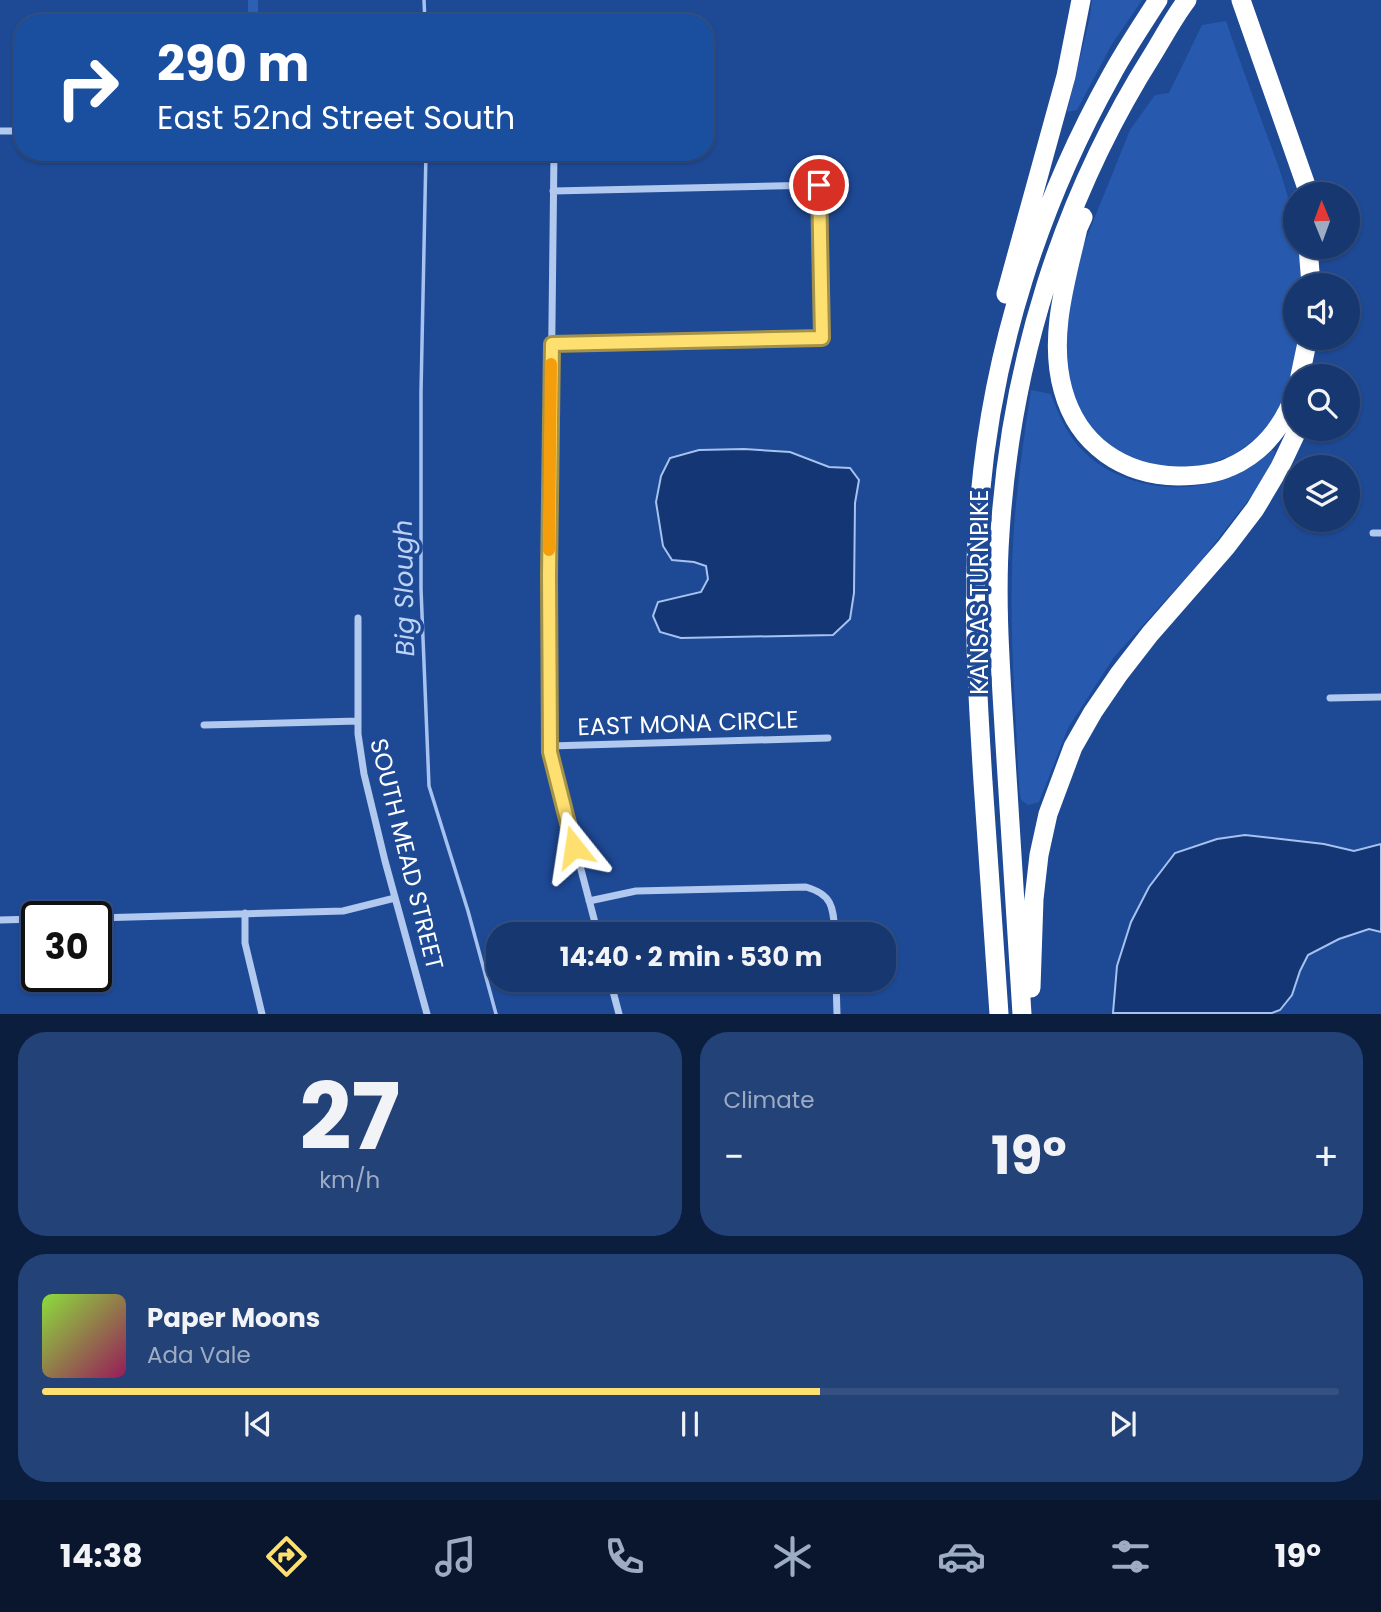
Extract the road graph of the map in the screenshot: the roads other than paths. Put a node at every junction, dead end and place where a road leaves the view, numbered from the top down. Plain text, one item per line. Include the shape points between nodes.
1 (1081, 0) edge
2 (1158, 0) edge
3 (1185, 2) edge
4 (1237, 4) edge
5 (554, 161) edge
6 (1294, 182) edge
7 (1304, 182) edge
8 (553, 191) junction
9 (552, 344) junction
10 (993, 404) junction
11 (1283, 418) edge
12 (1292, 441) edge
13 (358, 618) dead end
14 (1381, 697) edge
15 (1330, 698) dead end
16 (358, 721) junction
17 (204, 725) dead end
18 (828, 738) dead end
19 (550, 746) junction
20 (395, 898) junction
21 (589, 901) junction
22 (245, 914) junction
23 (112, 918) edge
24 (21, 919) edge
25 (0, 920) edge
26 (595, 922) edge
27 (834, 922) edge
28 (613, 992) edge
29 (836, 992) edge
30 (262, 1013) edge
31 (427, 1013) edge
32 (619, 1013) edge
33 (837, 1013) edge
34 (999, 1013) edge
35 (1022, 1013) edge
36 (1031, 1013) edge

1 - 10 highway via 1066,76 998,320
2 - 10 highway, KANSAS TURNPIKE via 1110,77 1062,176 1013,313
3 - 11 highway via 1119,130 1078,228 1059,327 1057,359 1063,390 1080,427 1098,447 1115,460 1149,474 1192,476 1222,471 1258,450
3 - 35 highway, KANSAS TURNPIKE via 1115,118 1070,216 1032,330 1014,417 1000,534 999,633
4 - 6 highway
4 - 7 highway
5 - 8 street
8 - 9 street
8 - 9 street via 819,185 822,338
9 - 19 street
10 - 34 highway, KANSAS TURNPIKE via 980,497 976,655
12 - 36 highway via 1255,509 1119,674 1073,747 1048,814 1040,855
13 - 16 street, SOUTH MEAD STREET
14 - 15 street
16 - 17 street
16 - 20 street, SOUTH MEAD STREET via 363,774
18 - 19 street, EAST MONA CIRCLE
19 - 21 street
20 - 22 street via 343,911
20 - 31 street, SOUTH MEAD STREET
21 - 26 street
21 - 27 street via 636,891 806,887 830,900
22 - 23 street
22 - 30 street via 245,943
24 - 25 street
28 - 32 street
29 - 33 street

